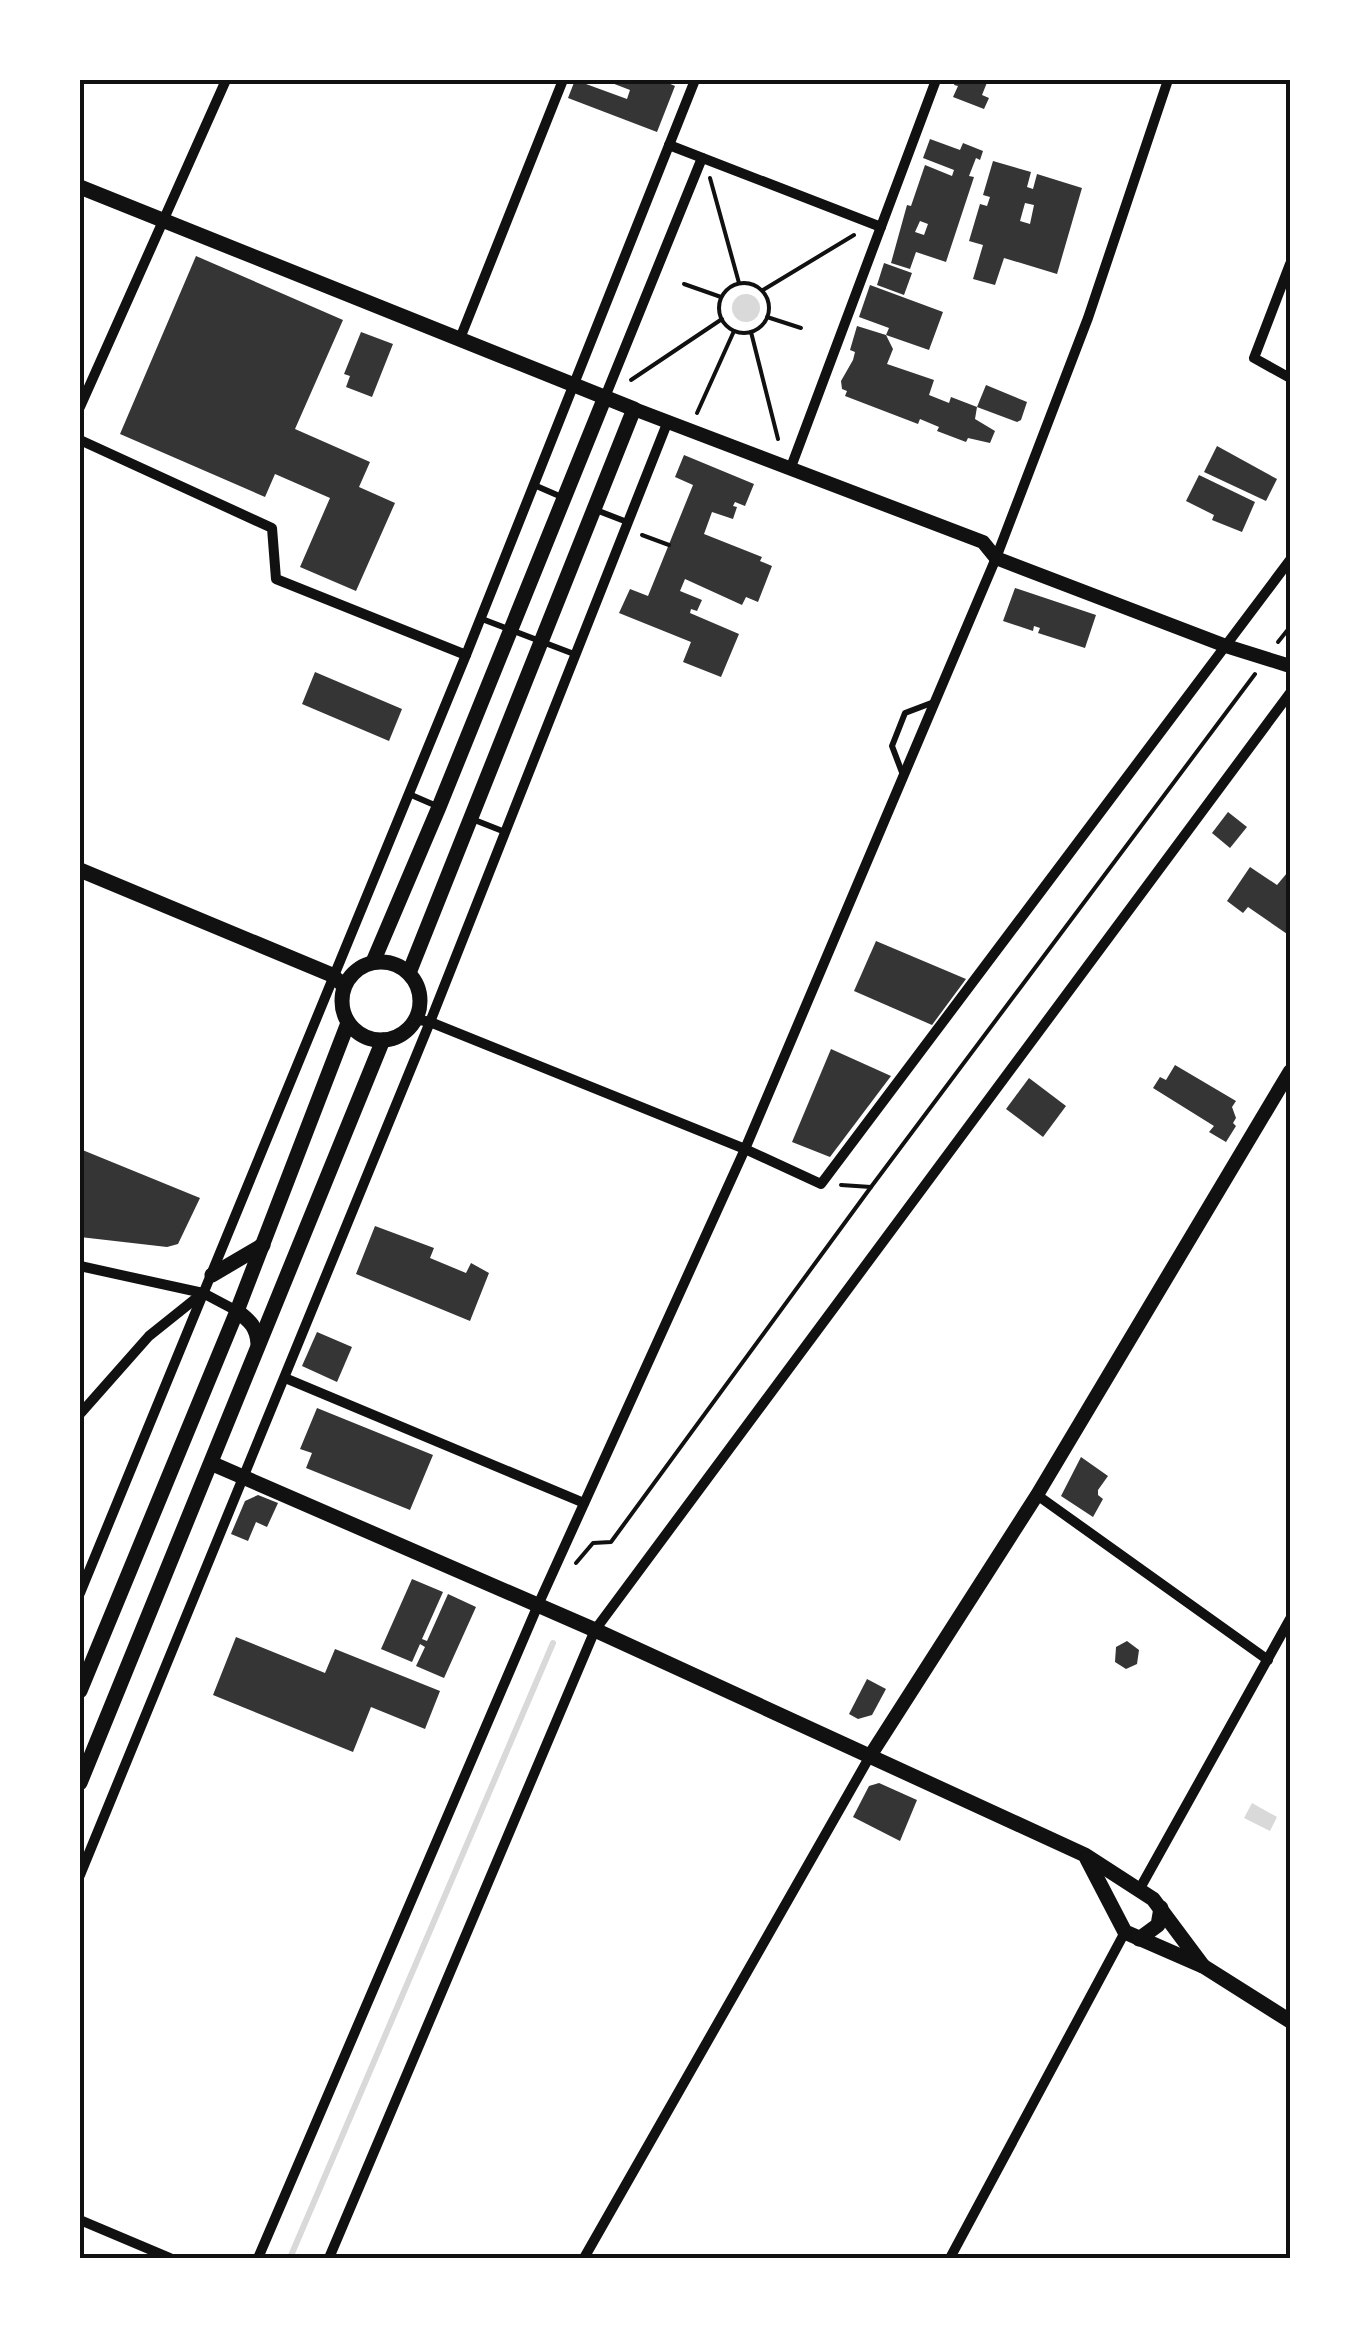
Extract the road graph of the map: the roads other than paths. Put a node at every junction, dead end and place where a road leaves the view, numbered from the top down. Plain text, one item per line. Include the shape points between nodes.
1 (226, 80) edge
2 (563, 80) edge
3 (695, 80) edge
4 (936, 80) edge
5 (1168, 80) edge
6 (669, 145) junction
7 (702, 158) junction
8 (80, 187) edge
9 (164, 220) junction
10 (880, 227) junction
11 (1290, 264) edge
12 (459, 341) junction
13 (1290, 378) edge
14 (574, 386) junction
15 (605, 397) junction
16 (80, 407) edge
17 (634, 409) junction
18 (668, 422) junction
19 (80, 440) edge
20 (790, 468) junction
21 (534, 486) junction
22 (564, 498) junction
23 (595, 509) junction
24 (628, 522) junction
25 (996, 558) junction
26 (1290, 560) edge
27 (480, 618) junction
28 (511, 630) junction
29 (542, 642) junction
30 (1226, 646) junction
31 (466, 654) junction
32 (574, 654) junction
33 (1290, 666) edge
34 (1290, 693) edge
35 (936, 702) junction
36 (903, 775) junction
37 (408, 793) junction
38 (439, 807) junction
39 (470, 818) junction
40 (505, 832) junction
41 (80, 870) edge
42 (373, 962) junction
43 (409, 973) junction
44 (338, 981) junction
45 (423, 1021) junction
46 (348, 1023) junction
47 (384, 1040) junction
48 (1290, 1071) edge
49 (745, 1150) junction
50 (263, 1245) junction
51 (80, 1266) edge
52 (212, 1274) junction
53 (203, 1293) junction
54 (237, 1311) junction
55 (258, 1344) junction
56 (285, 1378) junction
57 (80, 1414) edge
58 (213, 1464) junction
59 (242, 1477) junction
60 (1037, 1495) junction
61 (584, 1503) junction
62 (80, 1594) edge
63 (538, 1605) junction
64 (1290, 1620) edge
65 (595, 1630) junction
66 (1268, 1660) junction
67 (80, 1691) edge
68 (870, 1756) junction
69 (80, 1784) edge
70 (1085, 1856) junction
71 (81, 1869) edge
72 (1139, 1890) junction
73 (1161, 1908) junction
74 (1113, 1912) junction
75 (1132, 1936) junction
76 (1204, 1966) junction
77 (1290, 2021) edge
78 (80, 2220) edge
79 (170, 2258) edge
80 (258, 2258) edge
81 (329, 2258) edge
82 (584, 2258) edge
83 (950, 2258) edge

1 - 9 street
2 - 12 street
3 - 6 street
4 - 10 street
5 - 25 street via 1088,318
6 - 7 street
6 - 14 street
7 - 10 street
7 - 15 street
8 - 9 main road
9 - 12 main road
9 - 16 street
10 - 20 street
11 - 13 street via 1254,358
12 - 14 main road
14 - 15 main road
14 - 21 street
15 - 17 main road
15 - 22 main road
17 - 18 street
17 - 23 main road
18 - 20 street
18 - 24 street
19 - 31 street via 272,528 276,579
20 - 25 street via 983,542
21 - 22 lane
21 - 27 street
22 - 28 main road
23 - 24 lane
23 - 29 main road
24 - 32 street
25 - 30 street
25 - 35 street
26 - 30 street
27 - 28 lane
27 - 31 street
28 - 29 lane
28 - 38 main road
29 - 32 lane
29 - 39 main road
30 - 33 street
30 - 49 street via 821,1184
31 - 37 street
32 - 40 street
34 - 65 street
35 - 36 street
35 - 36 lane via 905,712 892,746
36 - 49 street
37 - 38 lane
37 - 44 street
38 - 42 main road
39 - 40 lane
39 - 43 main road
40 - 45 street
41 - 44 main road
42 - 43 main road
42 - 44 main road
43 - 45 main road
44 - 46 main road
44 - 52 street
45 - 47 main road
45 - 49 street
45 - 56 street
46 - 47 main road
46 - 50 main road
47 - 55 main road
48 - 60 street
49 - 61 street
50 - 52 main road
50 - 54 main road
51 - 53 street
52 - 53 street
53 - 54 street
53 - 57 street via 149,1336
53 - 62 street
54 - 55 main road via 258,1332
54 - 67 main road
55 - 58 main road
56 - 59 street
56 - 61 street
58 - 59 main road
58 - 69 main road
59 - 63 main road
59 - 71 street
60 - 66 street
60 - 68 street
61 - 63 street
63 - 65 main road
63 - 80 street
64 - 66 street
65 - 68 main road
65 - 81 street
66 - 72 street
68 - 70 main road
68 - 82 street
70 - 72 main road
70 - 74 main road
72 - 73 main road
72 - 74 main road via 1125,1895
73 - 75 main road via 1158,1925
73 - 76 main road
74 - 75 main road
75 - 76 main road
75 - 83 street
76 - 77 main road
78 - 79 street

